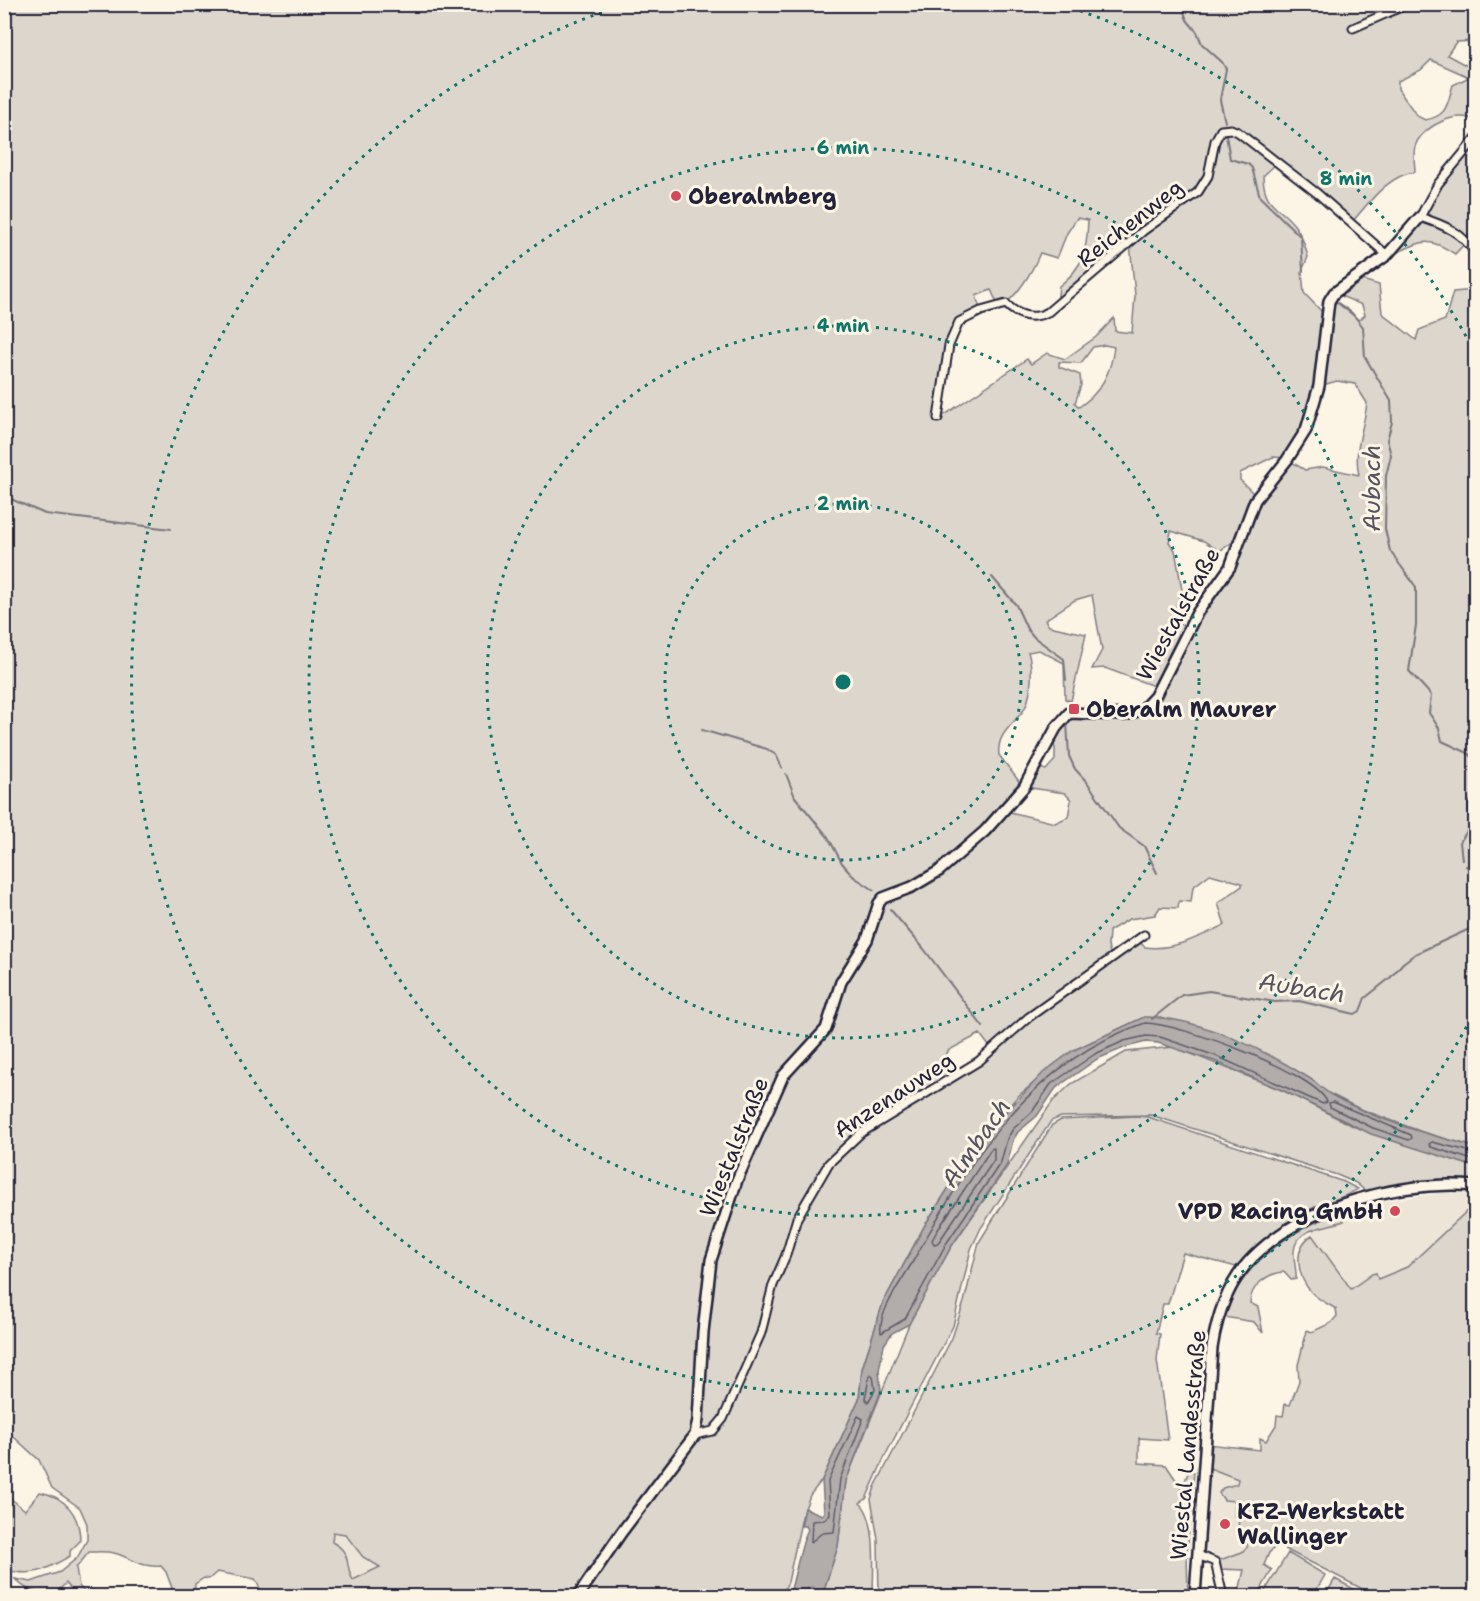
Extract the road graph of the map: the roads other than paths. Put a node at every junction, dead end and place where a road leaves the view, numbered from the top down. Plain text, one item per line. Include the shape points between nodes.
1 (1408, 4) edge
2 (1353, 28) dead end
3 (1476, 138) edge
4 (1420, 217) junction
5 (1387, 255) junction
6 (1476, 255) edge
7 (938, 418) dead end
8 (1144, 934) dead end
9 (1476, 1186) edge
10 (695, 1435) junction
11 (1198, 1555) junction
12 (578, 1596) edge
13 (1195, 1596) edge
14 (1223, 1596) edge

1 - 2 street
3 - 4 street, Wiestalstraße via 1438,184
4 - 5 street, Wiestalstraße
4 - 6 street via 1454,230 1467,240
5 - 7 street, Reichenweg via 1278,161 1238,132 1221,130 1208,176 1198,192 1143,231 1048,312 1031,317 1006,304 959,322 949,345
5 - 10 street, Wiestalstraße via 1334,293 1329,301 1319,386 1306,430 1255,500 1230,567 1197,613 1155,696 1143,708 1125,715 1069,713 1056,728 1024,787 985,831 939,871 883,898 877,907 867,940 841,982 825,1029 783,1076 737,1180 711,1260
8 - 10 street, Anzenauweg via 1029,1017 979,1061 861,1133 833,1158 796,1218 761,1333 723,1419 708,1434
9 - 11 street, Wiestal Landesstraße via 1407,1189 1350,1202 1284,1234 1247,1265 1226,1297 1213,1338
10 - 12 street, Wiestalstraße
11 - 13 street, Wiestal Landesstraße
11 - 14 street via 1215,1562

